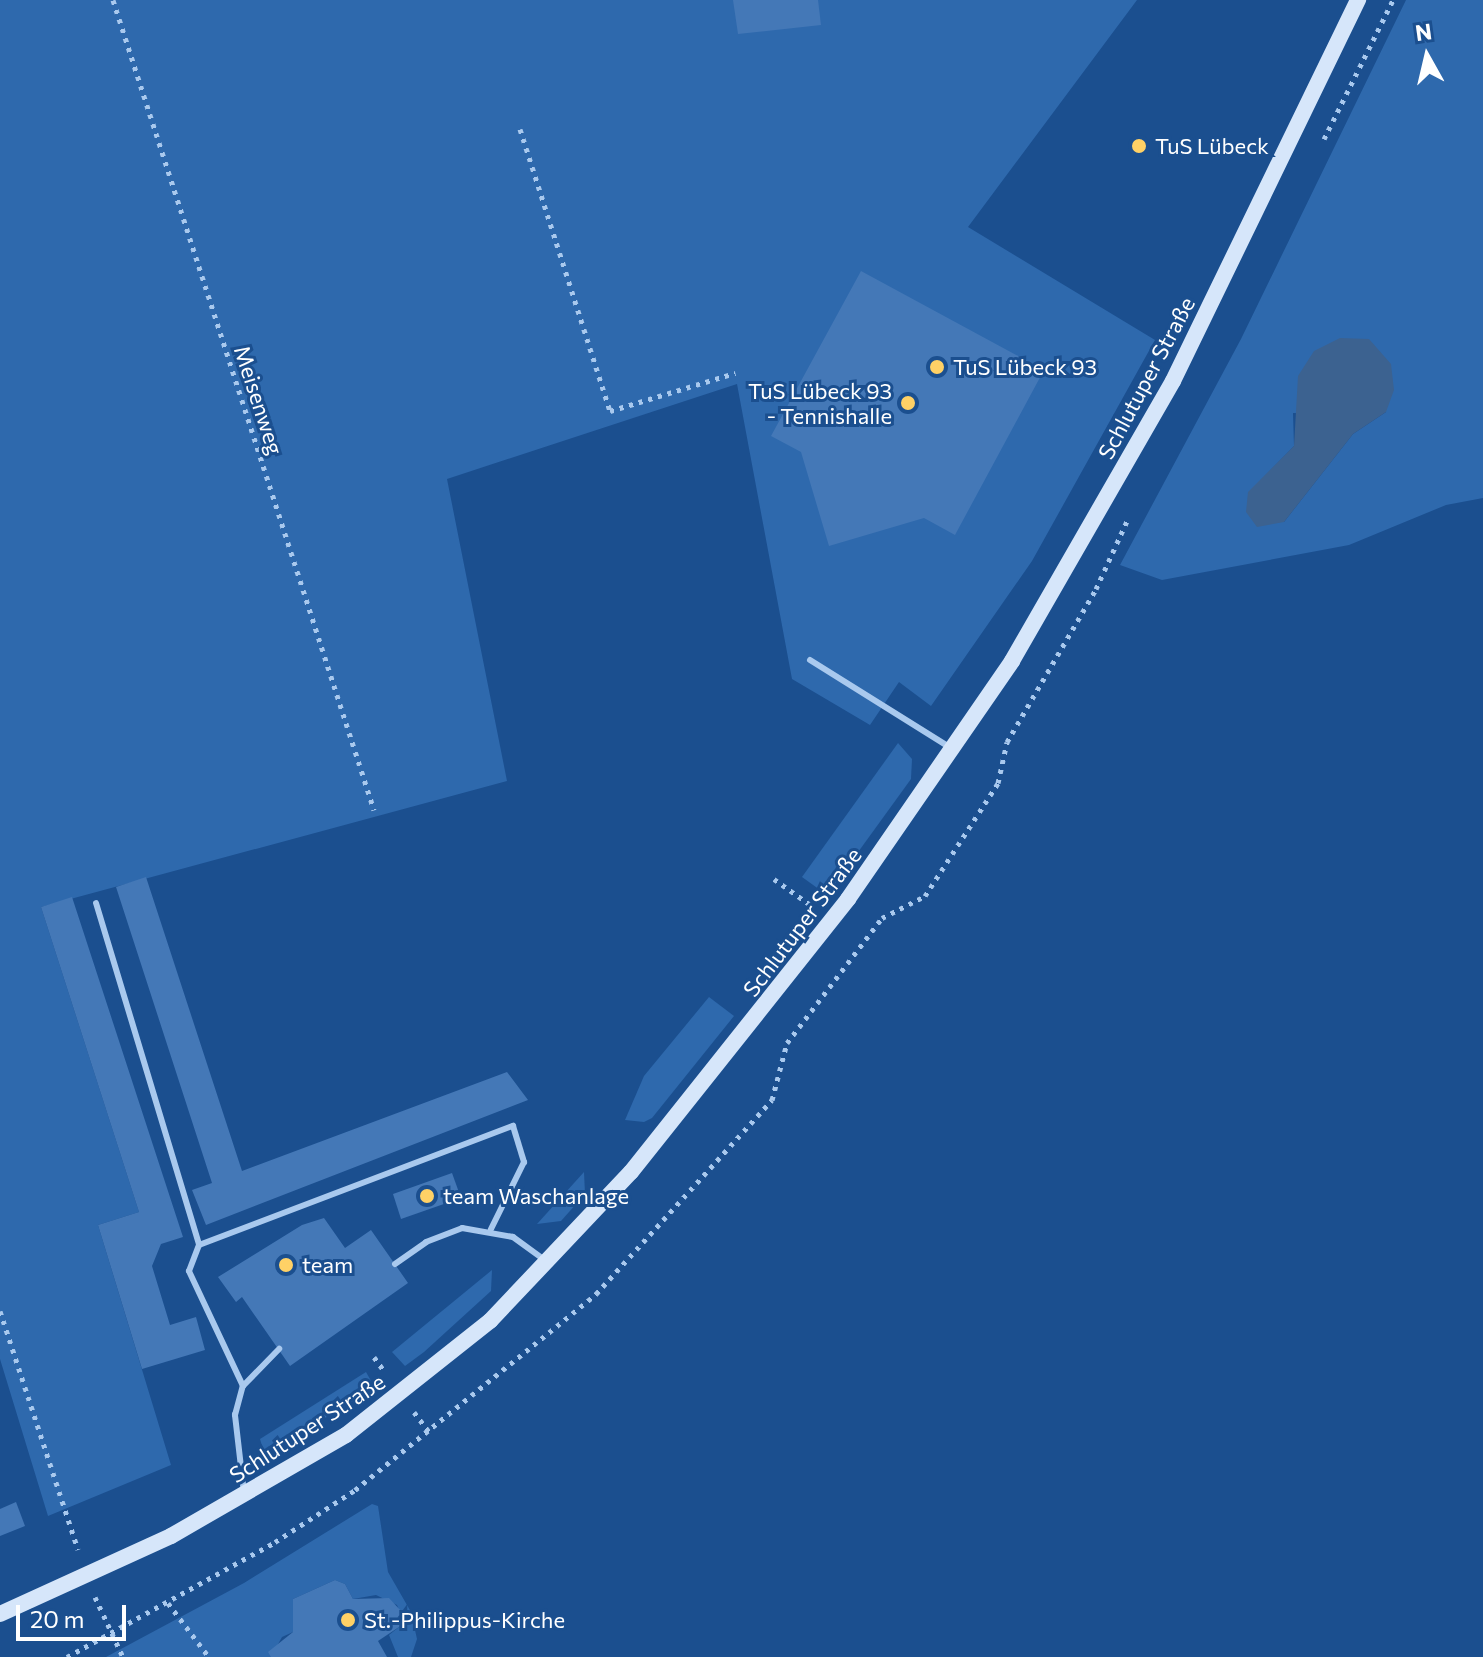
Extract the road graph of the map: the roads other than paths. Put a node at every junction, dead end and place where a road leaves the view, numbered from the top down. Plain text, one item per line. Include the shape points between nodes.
1 (1358, 0) edge
2 (810, 660) dead end
3 (952, 749) junction
4 (96, 903) dead end
5 (491, 1229) junction
6 (199, 1245) junction
7 (395, 1264) dead end
8 (548, 1264) junction
9 (279, 1349) dead end
10 (243, 1386) junction
11 (245, 1497) junction
12 (0, 1614) edge

1 - 3 main road, Schlutuper Straße via 1173,381 1012,661
2 - 3 lane
3 - 8 main road, Schlutuper Straße via 848,899 733,1048
4 - 6 lane
5 - 6 lane via 524,1162 513,1126
5 - 7 lane via 462,1228 426,1242
5 - 8 lane via 513,1237
6 - 10 lane via 189,1271
8 - 11 main road, Schlutuper Straße via 490,1321 401,1394
9 - 10 lane
10 - 11 lane via 235,1415
11 - 12 main road, Schlutuper Straße via 88,1577

